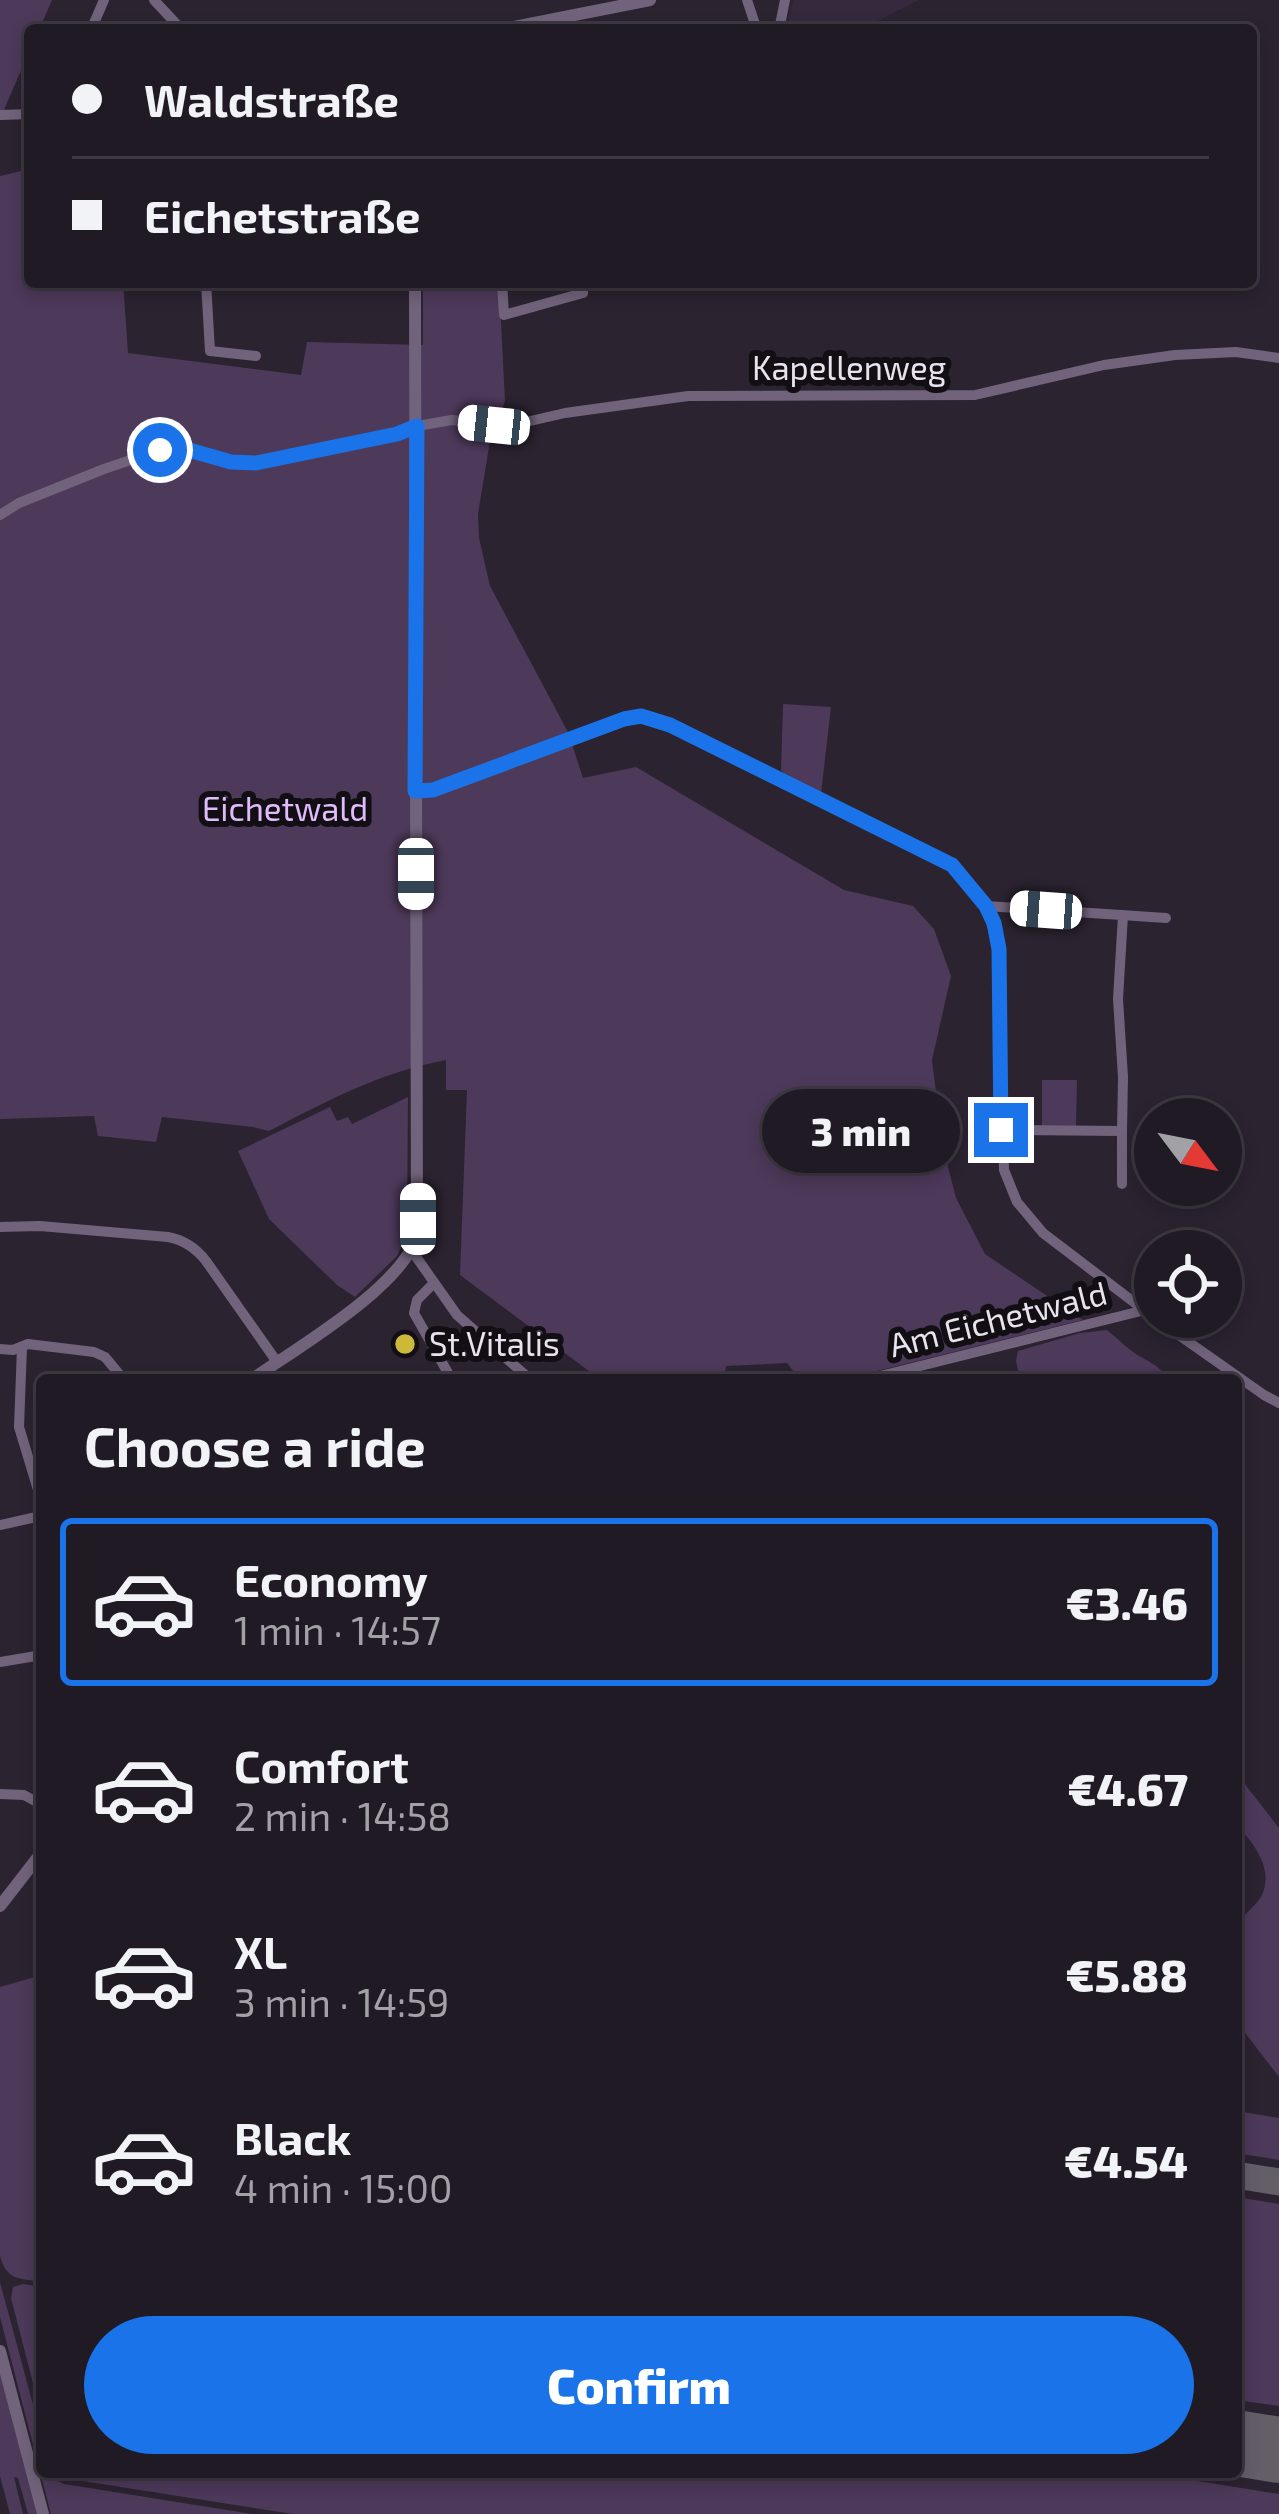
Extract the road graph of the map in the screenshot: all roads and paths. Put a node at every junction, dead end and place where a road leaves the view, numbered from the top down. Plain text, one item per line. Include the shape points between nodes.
1 (154, 0) edge
2 (650, 0) edge
3 (176, 24) edge
4 (529, 24) edge
5 (206, 288) edge
6 (416, 288) edge
7 (502, 288) edge
8 (583, 288) edge
9 (256, 356) dead end
10 (1279, 358) edge
11 (417, 426) junction
12 (0, 515) edge
13 (415, 791) junction
14 (986, 906) junction
15 (1123, 915) junction
16 (1166, 918) dead end
17 (1001, 1130) junction
18 (1122, 1130) junction
19 (1121, 1184) dead end
20 (0, 1226) edge
21 (412, 1251) junction
22 (434, 1283) junction
23 (1134, 1302) edge
24 (1134, 1313) edge
25 (1184, 1338) edge
26 (22, 1347) junction
27 (0, 1349) edge
28 (277, 1362) junction
29 (118, 1374) edge
30 (259, 1374) edge
31 (449, 1374) edge
32 (524, 1374) edge
33 (888, 1374) edge
34 (1234, 1374) edge
35 (1242, 1380) edge
36 (1279, 1402) edge
37 (36, 1483) edge
38 (36, 1517) edge
39 (0, 1525) edge
40 (36, 1656) edge
41 (0, 1662) edge
42 (0, 1794) edge
43 (36, 1802) edge
44 (36, 1860) edge
45 (0, 1906) edge
46 (0, 2351) edge
47 (43, 2514) edge

1 - 3 street
2 - 4 street
5 - 9 street via 210,351
6 - 11 street
7 - 8 street via 504,315
10 - 11 street, Kapellenweg via 1207,351 976,394 688,396 513,425
11 - 12 street, Kapellenweg via 256,463 160,450
11 - 13 street
13 - 14 street via 641,716 952,865
13 - 21 street
14 - 15 street
14 - 17 street via 999,949
15 - 16 street
15 - 18 street
17 - 18 street
17 - 23 street via 1017,1202 1043,1233
18 - 19 street
20 - 28 street via 182,1241 199,1252
21 - 22 street
21 - 28 street via 367,1297
22 - 31 street via 414,1312
22 - 32 street via 462,1320
24 - 33 street, Am Eichetwald
25 - 34 street
26 - 27 street
26 - 29 street via 99,1353
26 - 37 street via 19,1426
28 - 30 street
35 - 36 street
38 - 39 street
40 - 41 street
42 - 43 street
44 - 45 street
46 - 47 street

